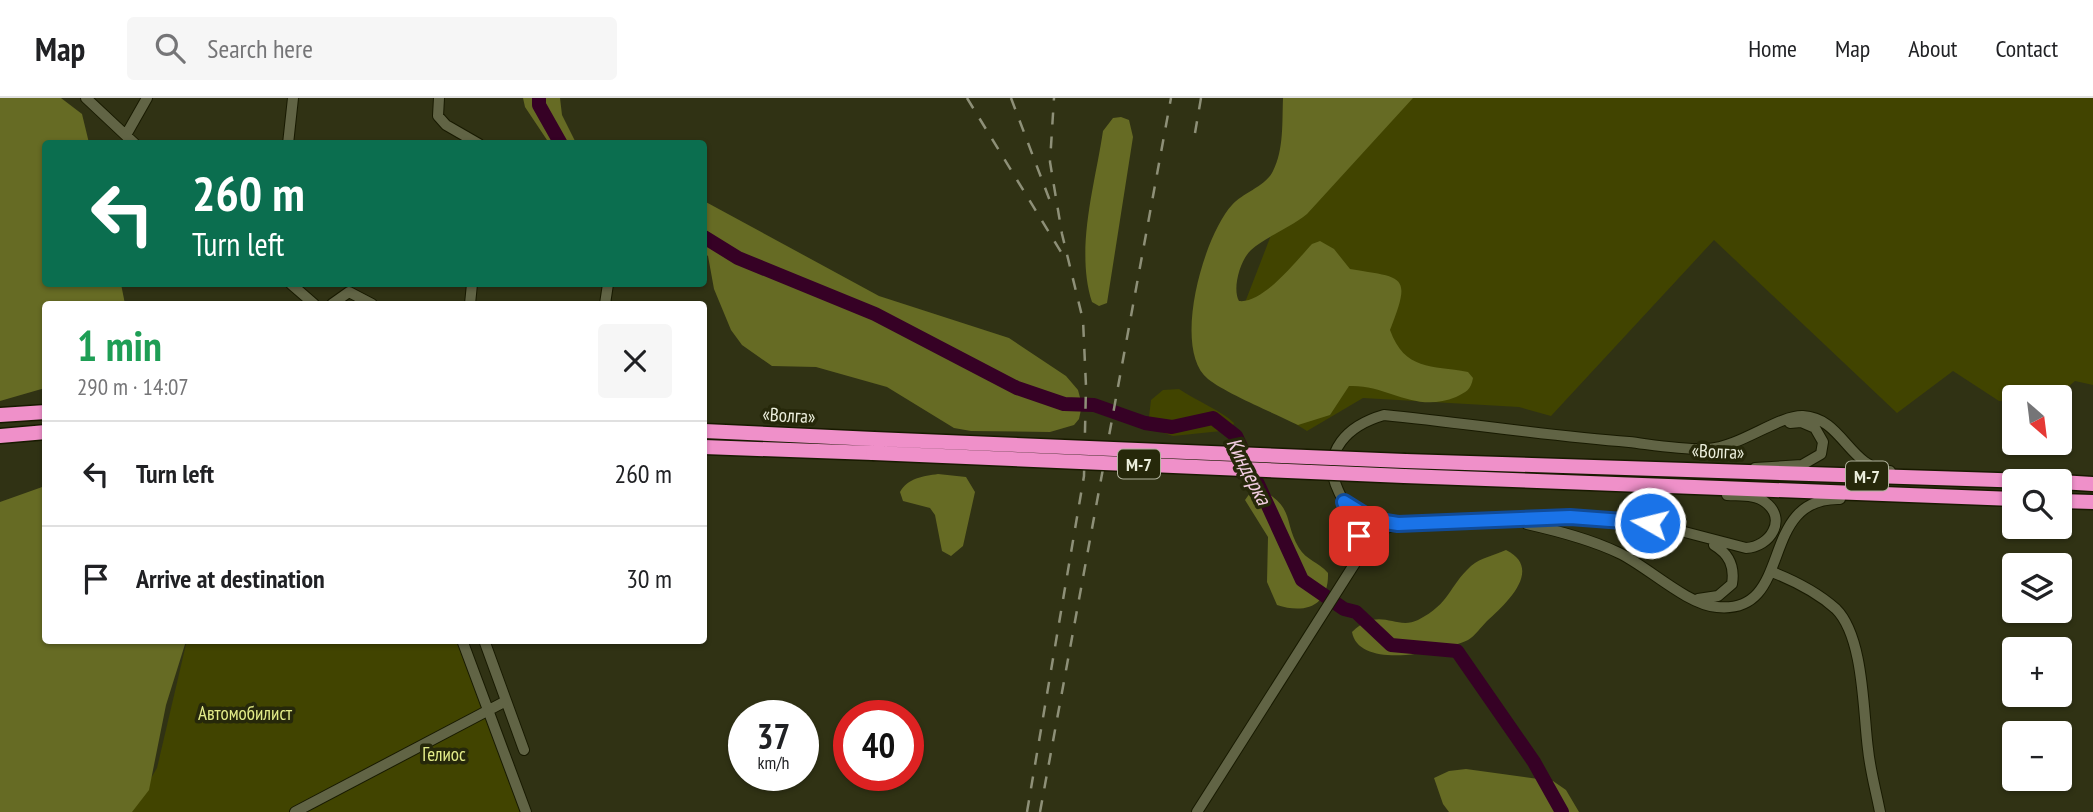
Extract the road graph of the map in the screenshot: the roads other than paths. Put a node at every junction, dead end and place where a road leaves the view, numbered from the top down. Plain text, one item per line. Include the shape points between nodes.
1 (86, 98) edge
2 (147, 98) edge
3 (293, 98) edge
4 (439, 98) edge
5 (126, 135) junction
6 (131, 140) edge
7 (288, 140) edge
8 (472, 140) edge
9 (294, 287) edge
10 (311, 301) edge
11 (336, 301) edge
12 (366, 301) edge
13 (42, 412) edge
14 (0, 415) edge
15 (1769, 428) junction
16 (707, 431) edge
17 (42, 432) edge
18 (0, 436) edge
19 (873, 446) junction
20 (707, 447) edge
21 (1405, 468) junction
22 (1739, 471) junction
23 (1951, 478) junction
24 (2002, 480) edge
25 (2072, 483) edge
26 (2093, 484) edge
27 (1685, 487) junction
28 (1904, 495) junction
29 (2002, 499) edge
30 (2072, 501) edge
31 (1344, 502) junction
32 (2093, 502) edge
33 (1516, 521) junction
34 (1398, 524) junction
35 (1704, 540) junction
36 (1359, 556) junction
37 (1772, 572) junction
38 (1693, 599) junction
39 (463, 644) edge
40 (485, 644) edge
41 (506, 701) junction
42 (488, 710) junction
43 (524, 750) dead end
44 (295, 812) edge
45 (526, 812) edge
46 (1197, 812) edge
47 (1880, 812) edge

1 - 5 street
2 - 5 street
3 - 7 street
4 - 8 street via 438,116
5 - 6 street
9 - 10 street
11 - 12 street via 349,292
13 - 14 highway
15 - 22 street via 1801,422 1815,428 1823,442 1821,454 1802,465
15 - 23 street via 1788,418 1814,418 1830,425 1869,466
15 - 31 street via 1707,449 1384,415 1365,420 1335,447 1334,479
16 - 19 highway, «Волга» / М-7
17 - 18 highway
19 - 20 highway, «Волга» / М-7
19 - 21 highway, М-7, bridge
21 - 22 highway, «Волга» / М-7
21 - 27 highway, «Волга» / М-7
22 - 23 highway, «Волга» / М-7
23 - 24 highway, «Волга» / М-7
25 - 26 highway
27 - 28 highway, «Волга» / М-7
27 - 35 street via 1762,499 1775,519 1773,534 1755,548
28 - 29 highway, «Волга» / М-7
28 - 37 street via 1813,501 1792,518
30 - 32 highway
31 - 34 street via 1373,520
31 - 36 street via 1359,536
33 - 34 street
33 - 35 street via 1570,517 1628,520
33 - 38 street via 1618,552
34 - 36 street via 1374,536
35 - 38 street via 1723,551 1732,564 1733,578 1718,596
36 - 46 street
37 - 38 street via 1762,588 1738,605 1716,608
37 - 47 street via 1809,588 1837,610 1850,632
39 - 42 street
40 - 41 street
41 - 42 street
41 - 43 street
42 - 44 street
42 - 45 street

